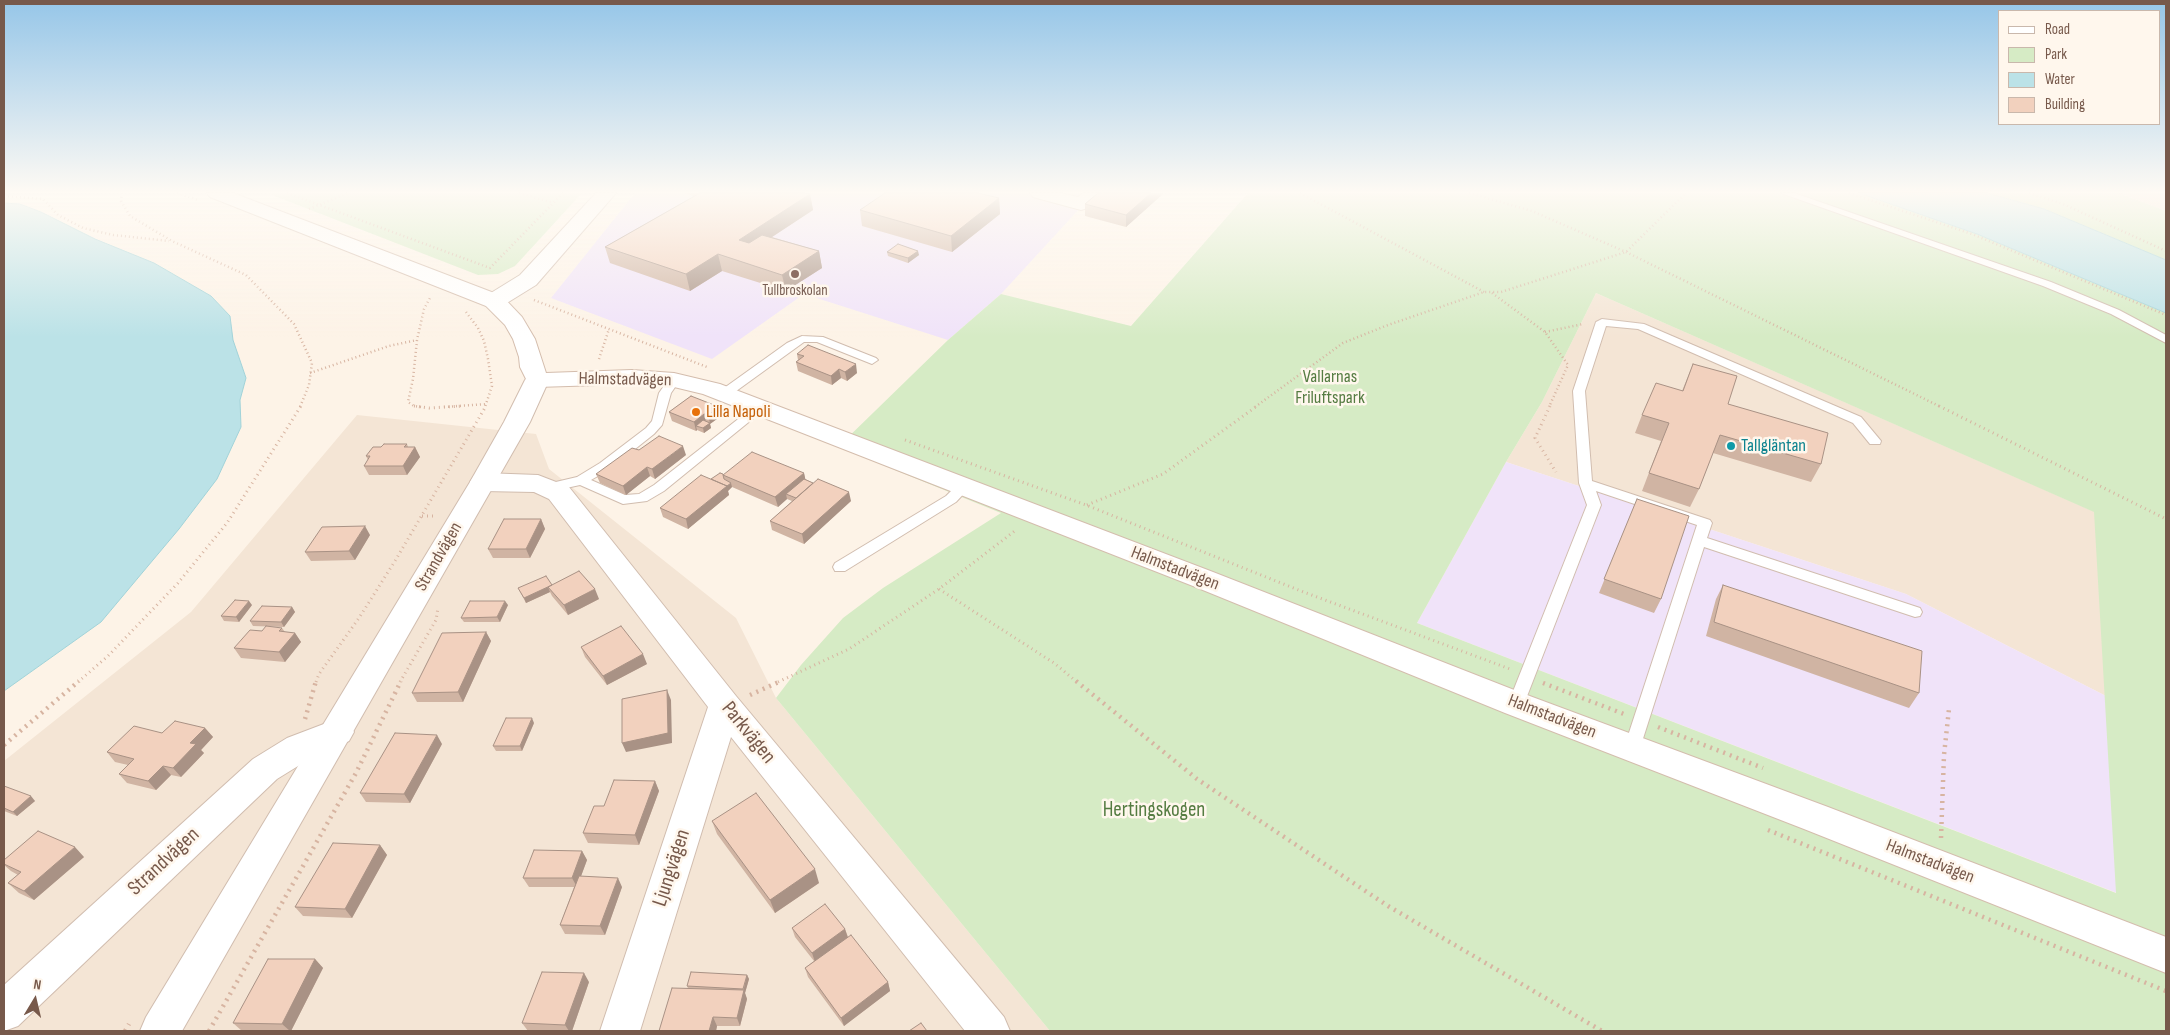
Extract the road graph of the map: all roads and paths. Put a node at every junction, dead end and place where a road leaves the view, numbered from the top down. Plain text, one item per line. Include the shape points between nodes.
1 (172, 241) edge
2 (329, 241) edge
3 (418, 241) edge
4 (516, 241) edge
5 (562, 241) edge
6 (1391, 241) edge
7 (1601, 241) edge
8 (1637, 241) edge
9 (1926, 241) edge
10 (1989, 241) edge
11 (2145, 241) edge
12 (2166, 251) edge
13 (1626, 252) junction
14 (428, 291) dead end
15 (1484, 292) junction
16 (1492, 293) junction
17 (432, 294) junction
18 (439, 297) dead end
19 (532, 299) dead end
20 (494, 301) junction
21 (464, 310) dead end
22 (2166, 315) edge
23 (1601, 326) junction
24 (1545, 332) junction
25 (417, 340) junction
26 (2166, 340) edge
27 (598, 360) dead end
28 (872, 360) dead end
29 (310, 373) junction
30 (537, 380) junction
31 (674, 380) junction
32 (724, 394) junction
33 (760, 408) junction
34 (1875, 442) dead end
35 (1556, 472) dead end
36 (581, 480) junction
37 (483, 482) junction
38 (1586, 482) junction
39 (964, 486) junction
40 (548, 488) junction
41 (1074, 501) dead end
42 (1086, 505) junction
43 (2166, 518) edge
44 (1016, 530) dead end
45 (1699, 540) junction
46 (840, 567) dead end
47 (939, 589) junction
48 (1915, 612) dead end
49 (1527, 676) junction
50 (402, 678) dead end
51 (1516, 704) junction
52 (725, 705) junction
53 (1949, 709) dead end
54 (337, 732) junction
55 (1636, 734) junction
56 (4, 745) edge
57 (1771, 772) dead end
58 (1932, 835) dead end
59 (1941, 839) junction
60 (1950, 842) dead end
61 (2166, 955) edge
62 (4, 1012) edge
63 (160, 1031) edge
64 (209, 1031) edge
65 (620, 1031) edge
66 (990, 1031) edge
67 (1602, 1031) edge

1 - 29 path via 246,275 294,324 312,363
2 - 20 street
3 - 4 path via 490,268
5 - 20 street via 528,280
6 - 15 path
7 - 13 path
8 - 13 path
9 - 26 lane via 2047,284 2115,312
10 - 22 path
11 - 12 path
13 - 16 path
13 - 43 path
14 - 17 path
15 - 16 path
15 - 42 path via 1343,343 1163,474
16 - 24 path
17 - 18 path
17 - 25 path via 424,309
19 - 27 path via 609,329
20 - 30 street via 514,322 524,339
21 - 25 path via 484,341 492,373 487,404 429,408 408,402
23 - 24 path via 1580,324
23 - 34 lane via 1602,322 1640,326 1857,420
23 - 38 lane via 1579,392
24 - 35 path via 1568,365 1535,438
25 - 29 path via 389,346
28 - 32 lane via 819,339 802,339
29 - 56 path via 300,408 227,523 178,584 108,656
30 - 31 street, Halmstadvägen via 632,377
30 - 37 street, Strandvägen
31 - 32 street, Halmstadvägen
31 - 36 lane via 665,393 658,422 650,431 606,466
32 - 33 street, Halmstadvägen
33 - 36 lane via 642,498 623,500
33 - 39 street, Halmstadvägen
36 - 40 lane
37 - 40 street, Parkvägen via 538,484
37 - 54 street, Strandvägen
38 - 45 lane via 1705,523
38 - 49 lane via 1594,505
39 - 46 lane via 951,499
39 - 51 street, Halmstadvägen
40 - 52 street, Parkvägen via 558,493
41 - 42 path
42 - 49 path
44 - 47 path
45 - 48 lane
45 - 55 lane
47 - 52 path via 850,649
47 - 67 path via 1054,663 1196,779 1388,906
49 - 51 lane
49 - 55 path
50 - 64 path via 356,772
51 - 55 street, Halmstadvägen
52 - 65 street, Ljungvägen
52 - 66 street, Parkvägen
53 - 59 path
54 - 62 street, Strandvägen via 299,748 265,768
54 - 63 street, Strandvägen
55 - 57 path
55 - 61 street, Halmstadvägen
58 - 59 path
59 - 60 path

